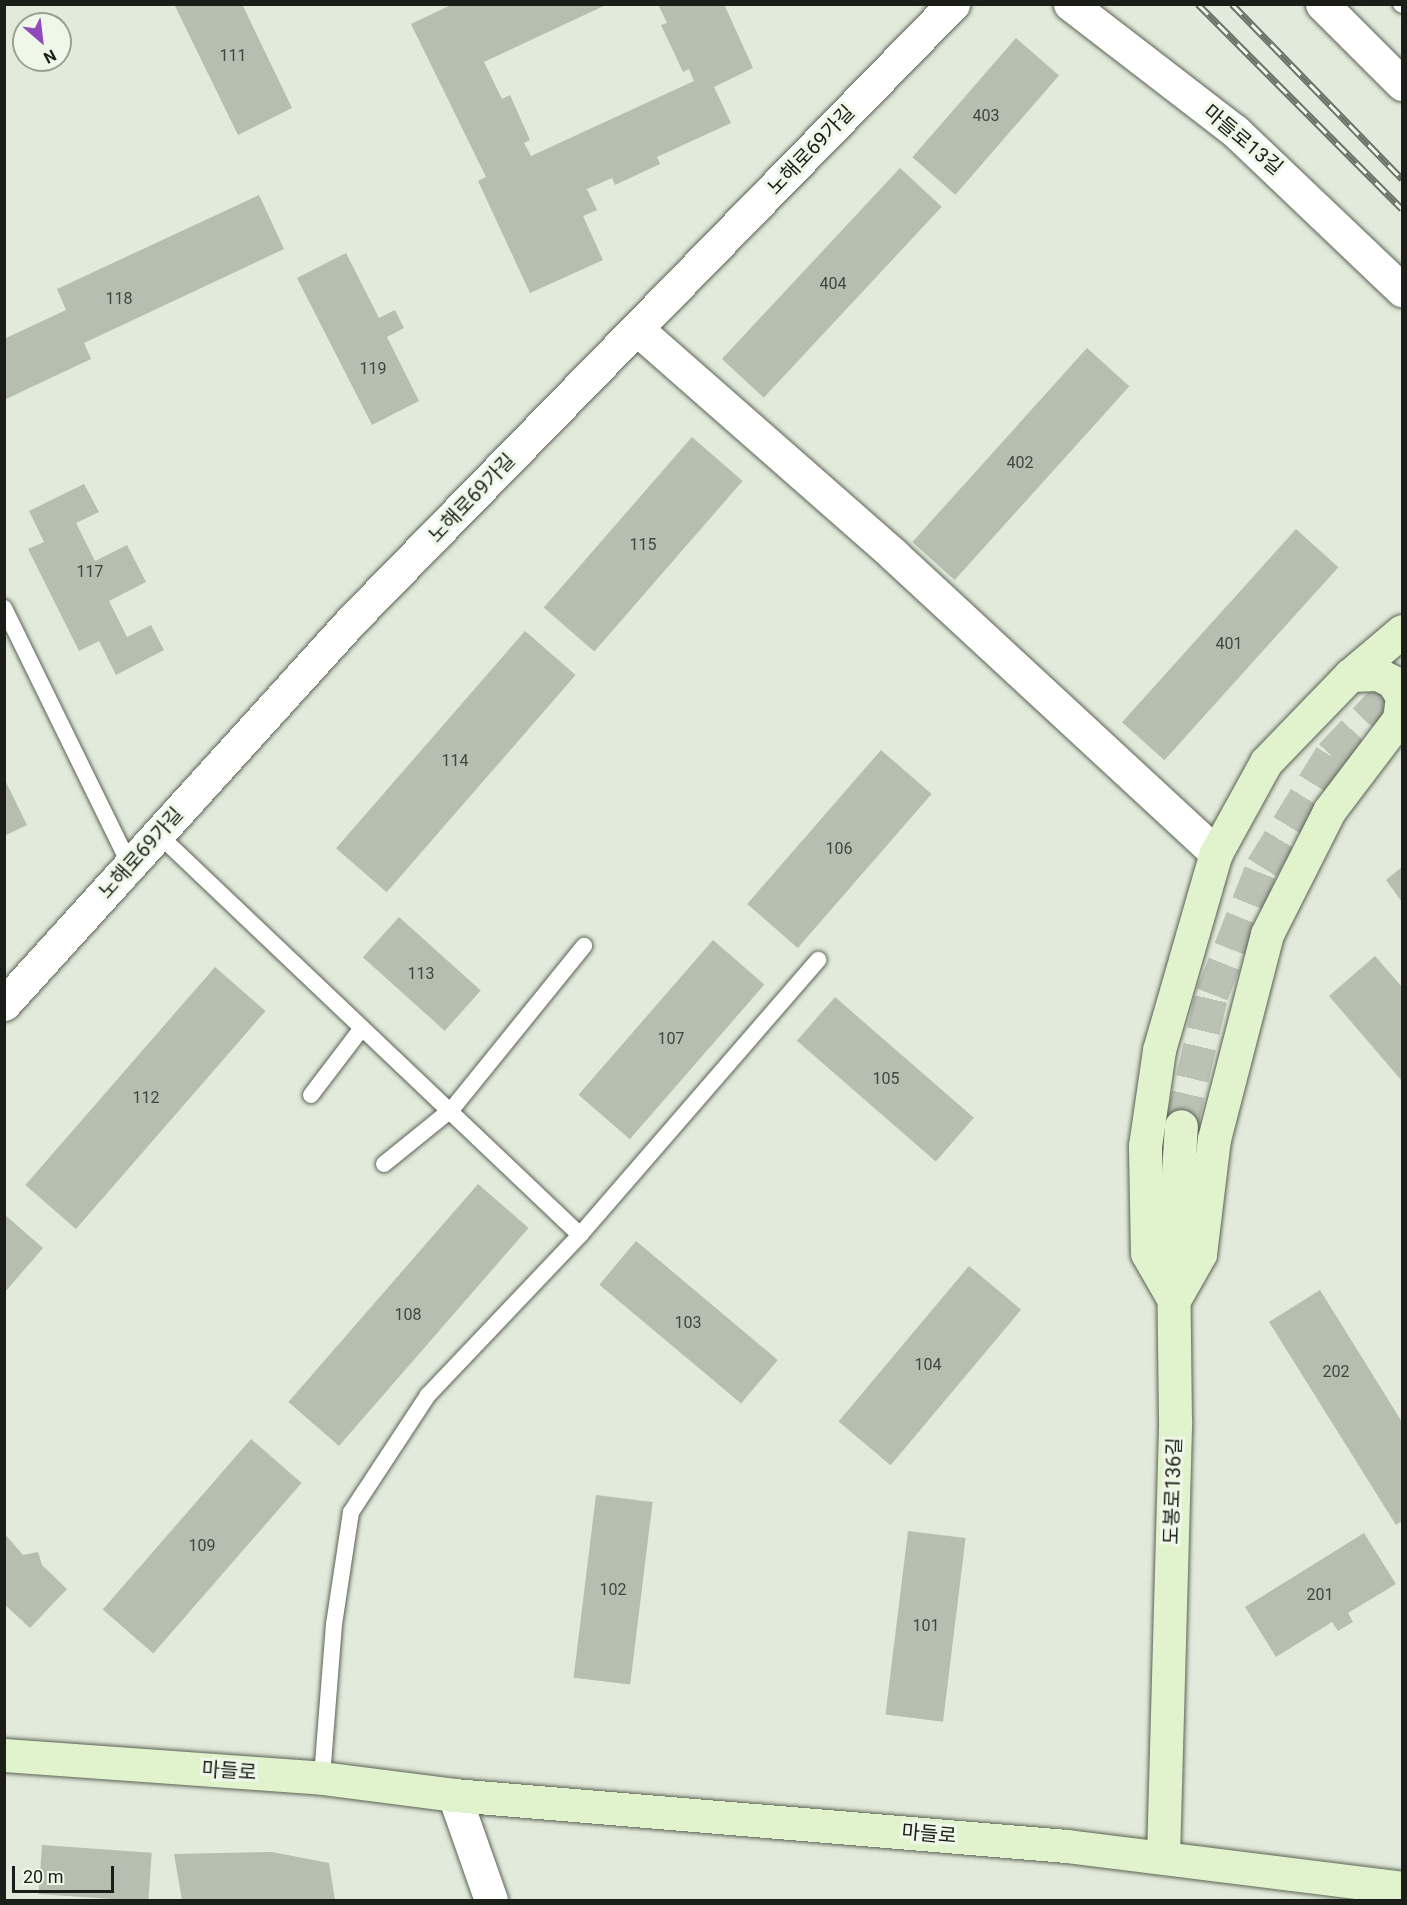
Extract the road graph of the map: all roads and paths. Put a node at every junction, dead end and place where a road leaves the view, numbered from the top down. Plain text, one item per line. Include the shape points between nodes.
1 (953, 4) edge
2 (1070, 4) edge
3 (1322, 4) edge
4 (1402, 84) edge
5 (1402, 290) edge
6 (638, 328) junction
7 (4, 608) edge
8 (1402, 631) edge
9 (1350, 675) junction
10 (1400, 717) edge
11 (158, 834) junction
12 (1216, 853) junction
13 (130, 866) junction
14 (584, 946) dead end
15 (818, 960) dead end
16 (4, 1004) edge
17 (362, 1028) junction
18 (311, 1095) dead end
19 (453, 1109) junction
20 (1181, 1126) tunnel mouth
21 (384, 1164) dead end
22 (580, 1235) junction
23 (1174, 1300) junction
24 (4, 1755) edge
25 (322, 1778) junction
26 (454, 1795) junction
27 (1163, 1857) junction
28 (1402, 1888) edge
29 (491, 1900) edge

1 - 6 street, 노해로69가길
2 - 5 street, 마들로13길 via 1235,131
3 - 4 street
6 - 11 street, 노해로69가길 via 352,620
6 - 12 street
7 - 13 lane
8 - 9 street
9 - 10 street via 1378,674 1393,682 1402,697
9 - 12 street via 1266,762
10 - 23 street via 1329,811 1267,934 1214,1139 1200,1254
11 - 13 street, 노해로69가길
11 - 17 lane
12 - 23 street via 1159,1050 1145,1146 1147,1253
13 - 16 street, 노해로69가길
14 - 19 lane
15 - 22 lane
17 - 18 lane
17 - 19 lane
19 - 21 lane
19 - 22 lane
20 - 23 street, 도봉로136길
22 - 25 lane via 428,1395 351,1512 334,1624
23 - 27 street, 도봉로136길
24 - 25 street, 마들로
25 - 26 street, 마들로
26 - 27 street, 마들로
26 - 29 street
27 - 28 street, 마들로

